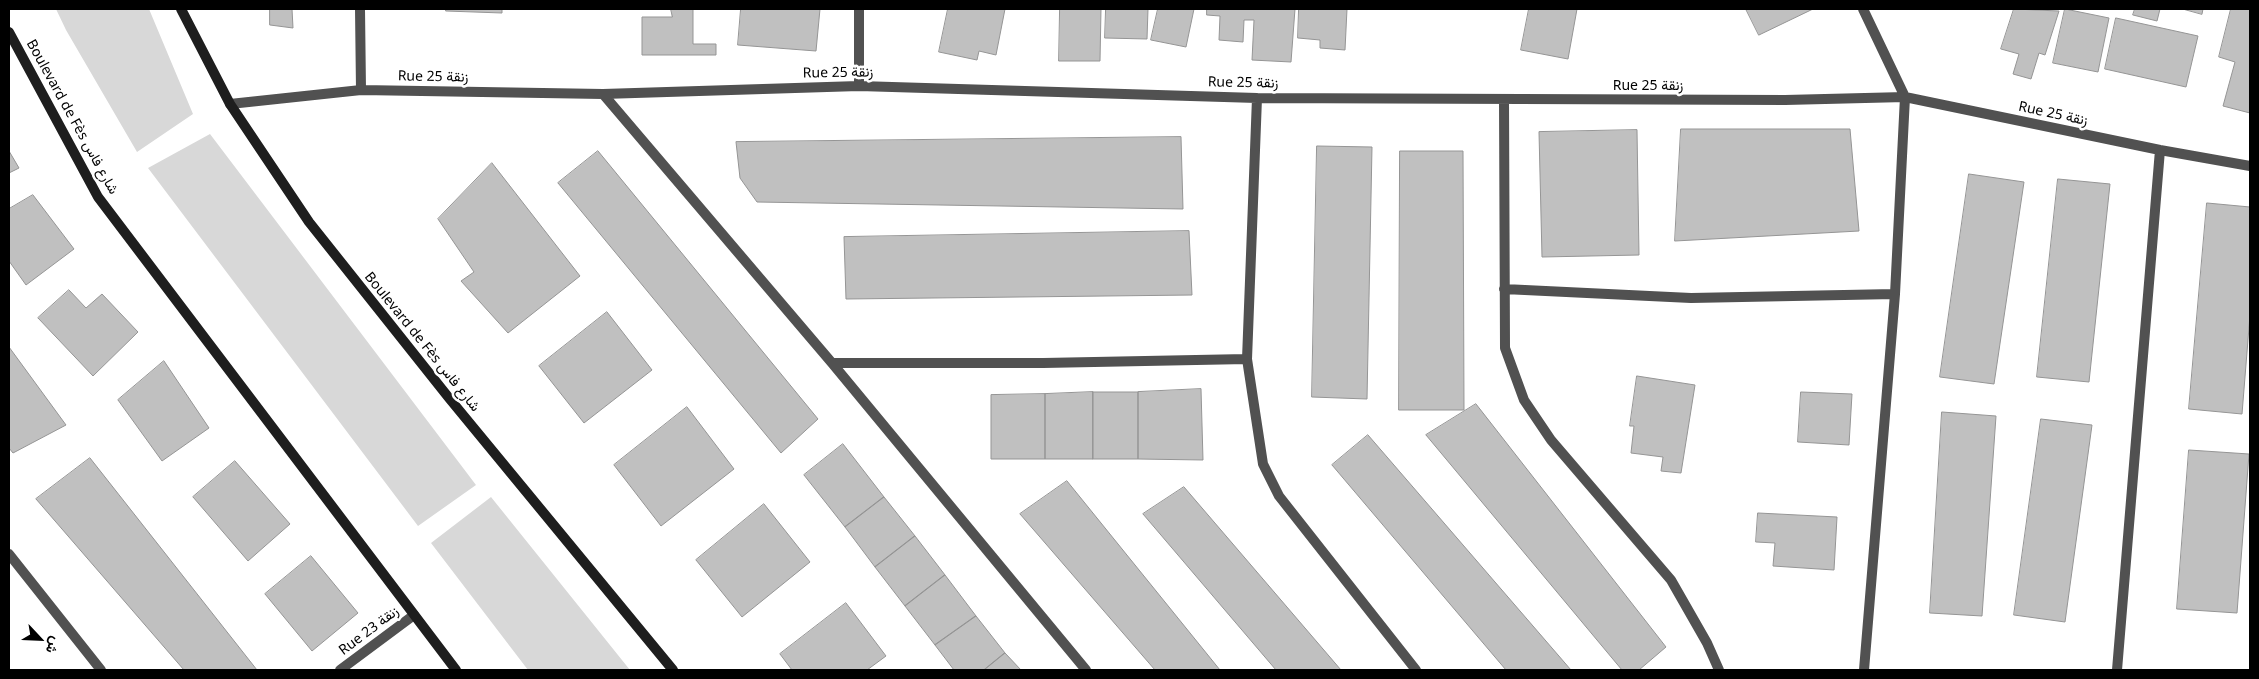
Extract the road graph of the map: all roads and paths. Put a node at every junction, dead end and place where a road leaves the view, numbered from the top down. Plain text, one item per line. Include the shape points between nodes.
1 (181, 9) edge
2 (360, 9) edge
3 (859, 9) edge
4 (1863, 9) edge
5 (9, 32) edge
6 (859, 86) junction
7 (361, 90) junction
8 (603, 94) junction
9 (1905, 97) junction
10 (1257, 98) junction
11 (1504, 100) junction
12 (230, 104) junction
13 (2160, 150) junction
14 (2250, 166) edge
15 (1504, 289) junction
16 (1895, 294) junction
17 (1247, 359) junction
18 (832, 363) junction
19 (9, 554) edge
20 (414, 615) junction
21 (102, 670) edge
22 (340, 670) edge
23 (456, 670) edge
24 (674, 670) edge
25 (1086, 670) edge
26 (1416, 670) edge
27 (1719, 670) edge
28 (1864, 670) edge
29 (2117, 670) edge

1 - 12 main road, Boulevard de Fès شارع فاس
2 - 7 street
3 - 6 street
4 - 9 street
5 - 20 main road, Boulevard de Fès شارع فاس via 98,197
6 - 8 street, Rue 25 زنقة
6 - 10 street, Rue 25 زنقة
7 - 8 street, Rue 25 زنقة
7 - 12 street, Rue 25 زنقة
8 - 18 street
9 - 11 street, Rue 25 زنقة
9 - 13 street, Rue 25 زنقة
9 - 16 street
10 - 11 street, Rue 25 زنقة
10 - 17 street
11 - 15 street
12 - 24 main road, Boulevard de Fès شارع فاس via 309,222 449,398
13 - 14 street, Rue 25 زنقة
13 - 29 street
15 - 16 street via 1691,298
15 - 27 street via 1505,348 1524,400 1551,440 1672,580
16 - 28 street
17 - 18 street
17 - 26 street via 1263,464 1279,496
18 - 25 street
19 - 21 street
20 - 22 street, Rue 23 زنقة
20 - 23 main road, Boulevard de Fès شارع فاس

